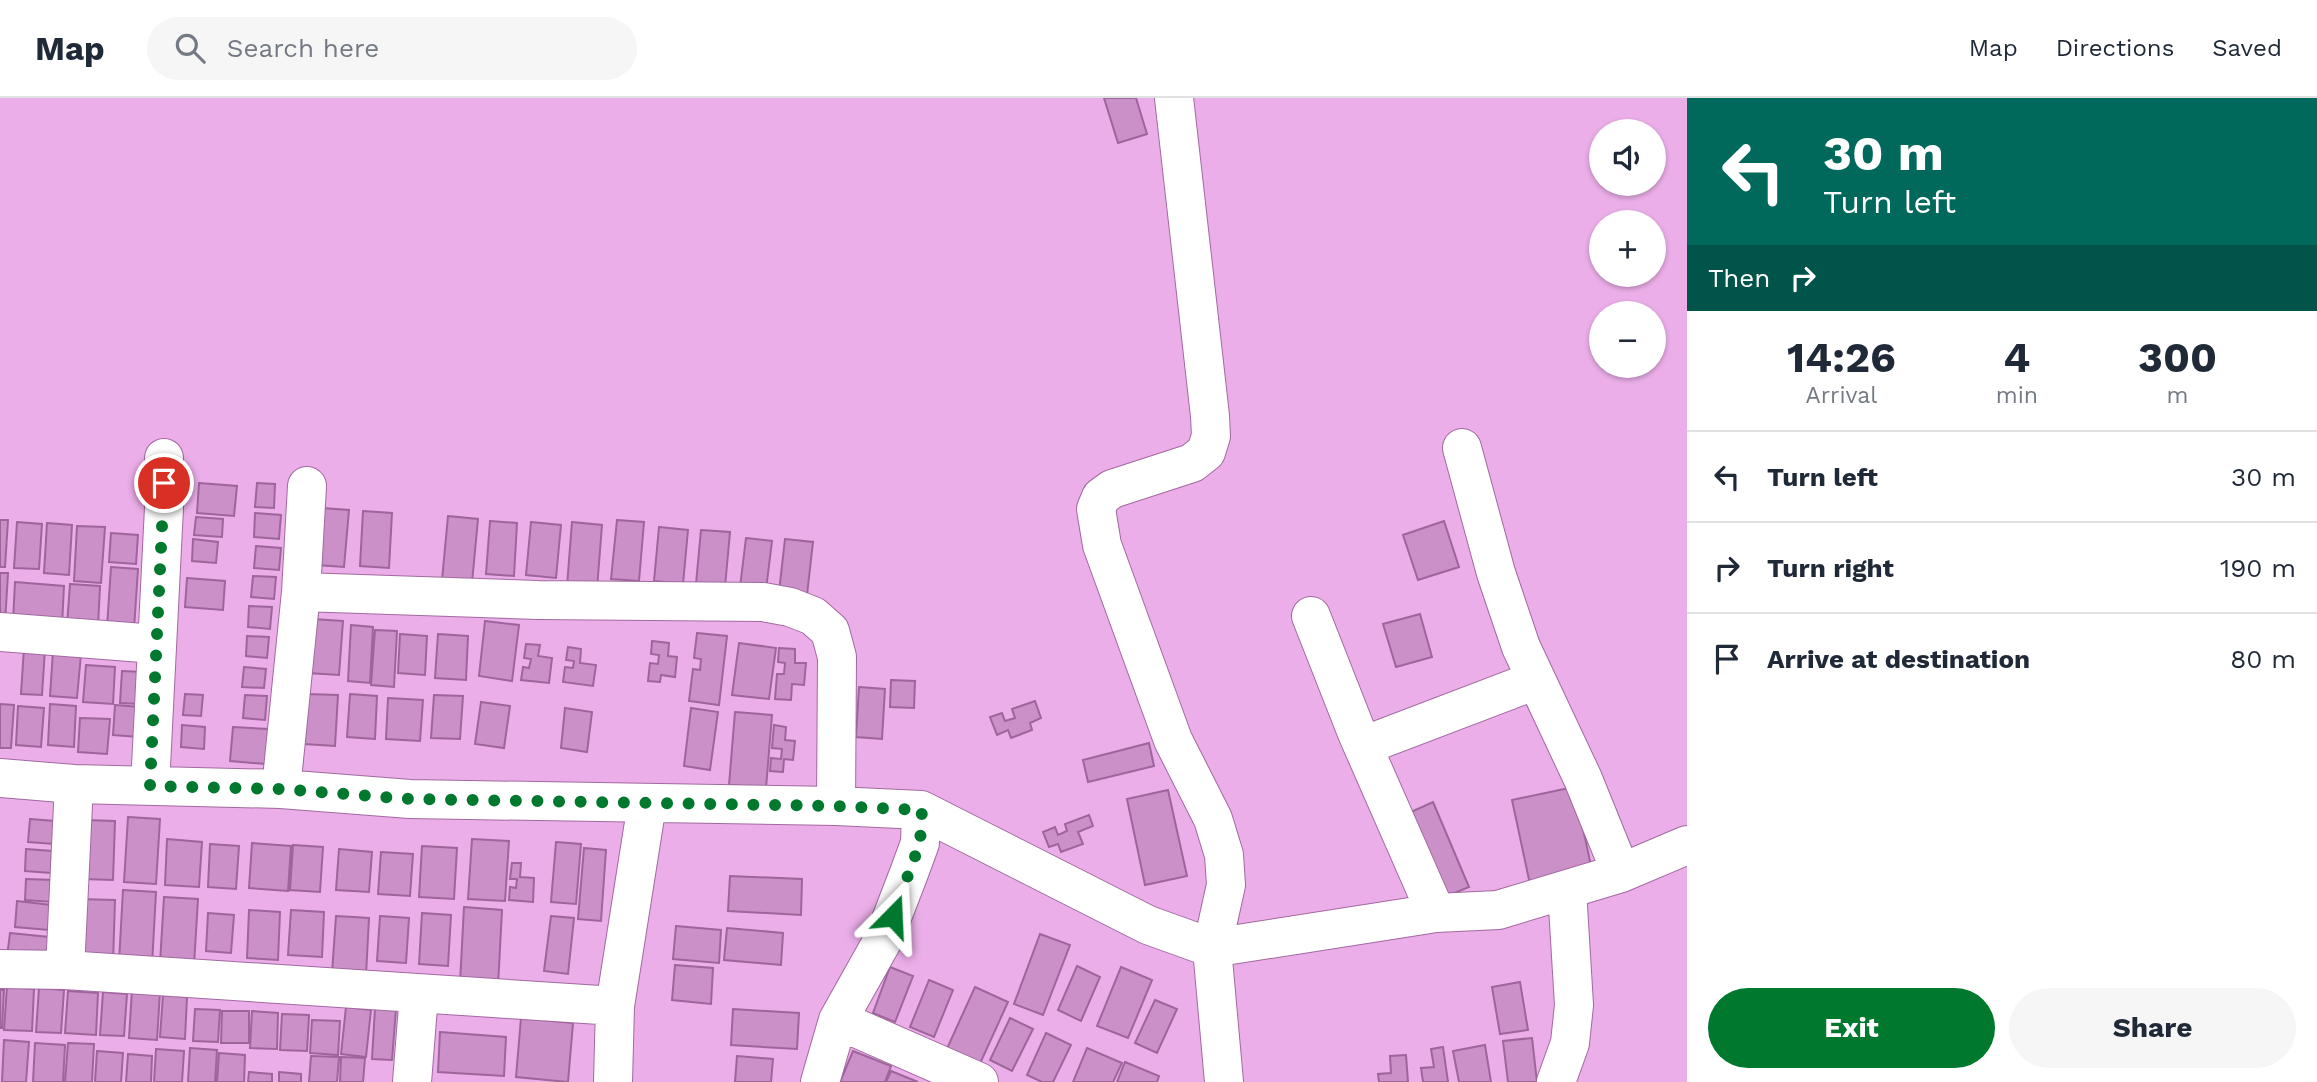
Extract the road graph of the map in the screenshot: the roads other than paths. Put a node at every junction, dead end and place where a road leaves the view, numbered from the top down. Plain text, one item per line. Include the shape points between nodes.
1 (1174, 98) edge
2 (1462, 448) dead end
3 (164, 458) dead end
4 (307, 486) dead end
5 (301, 592) junction
6 (1311, 616) dead end
7 (0, 632) edge
8 (156, 644) junction
9 (1536, 680) junction
10 (1363, 746) junction
11 (0, 778) edge
12 (74, 784) junction
13 (150, 786) junction
14 (281, 789) junction
15 (647, 804) junction
16 (836, 806) junction
17 (922, 810) junction
18 (1687, 845) edge
19 (1621, 873) junction
20 (1567, 890) junction
21 (1436, 913) junction
22 (1212, 948) junction
23 (0, 969) edge
24 (65, 970) junction
25 (419, 994) junction
26 (615, 1006) junction
27 (838, 1020) junction
28 (412, 1082) edge
29 (612, 1082) edge
30 (820, 1082) edge
31 (979, 1082) edge
32 (1224, 1082) edge
33 (1556, 1082) edge

1 - 22 street via 1211,436 1206,452 1192,463 1112,489 1101,497 1096,509 1102,545 1173,740 1213,819 1224,855 1226,885
2 - 9 street via 1496,573
3 - 8 street
4 - 5 street
5 - 14 street
5 - 16 street via 763,602 813,616 830,631 837,657
6 - 10 street
7 - 8 street
8 - 13 street
9 - 10 street
9 - 19 street
10 - 21 street
11 - 12 street
12 - 13 street
12 - 24 street
13 - 14 street
14 - 15 street via 410,799
15 - 16 street
15 - 26 street
16 - 17 street
17 - 22 street via 1148,925
17 - 27 street via 920,843 889,925
18 - 19 street
19 - 20 street
20 - 21 street via 1497,910
20 - 33 street via 1574,1005 1570,1043
21 - 22 street
22 - 32 street
23 - 24 street
24 - 25 street
25 - 26 street
25 - 28 street
26 - 29 street
27 - 30 street
27 - 31 street

